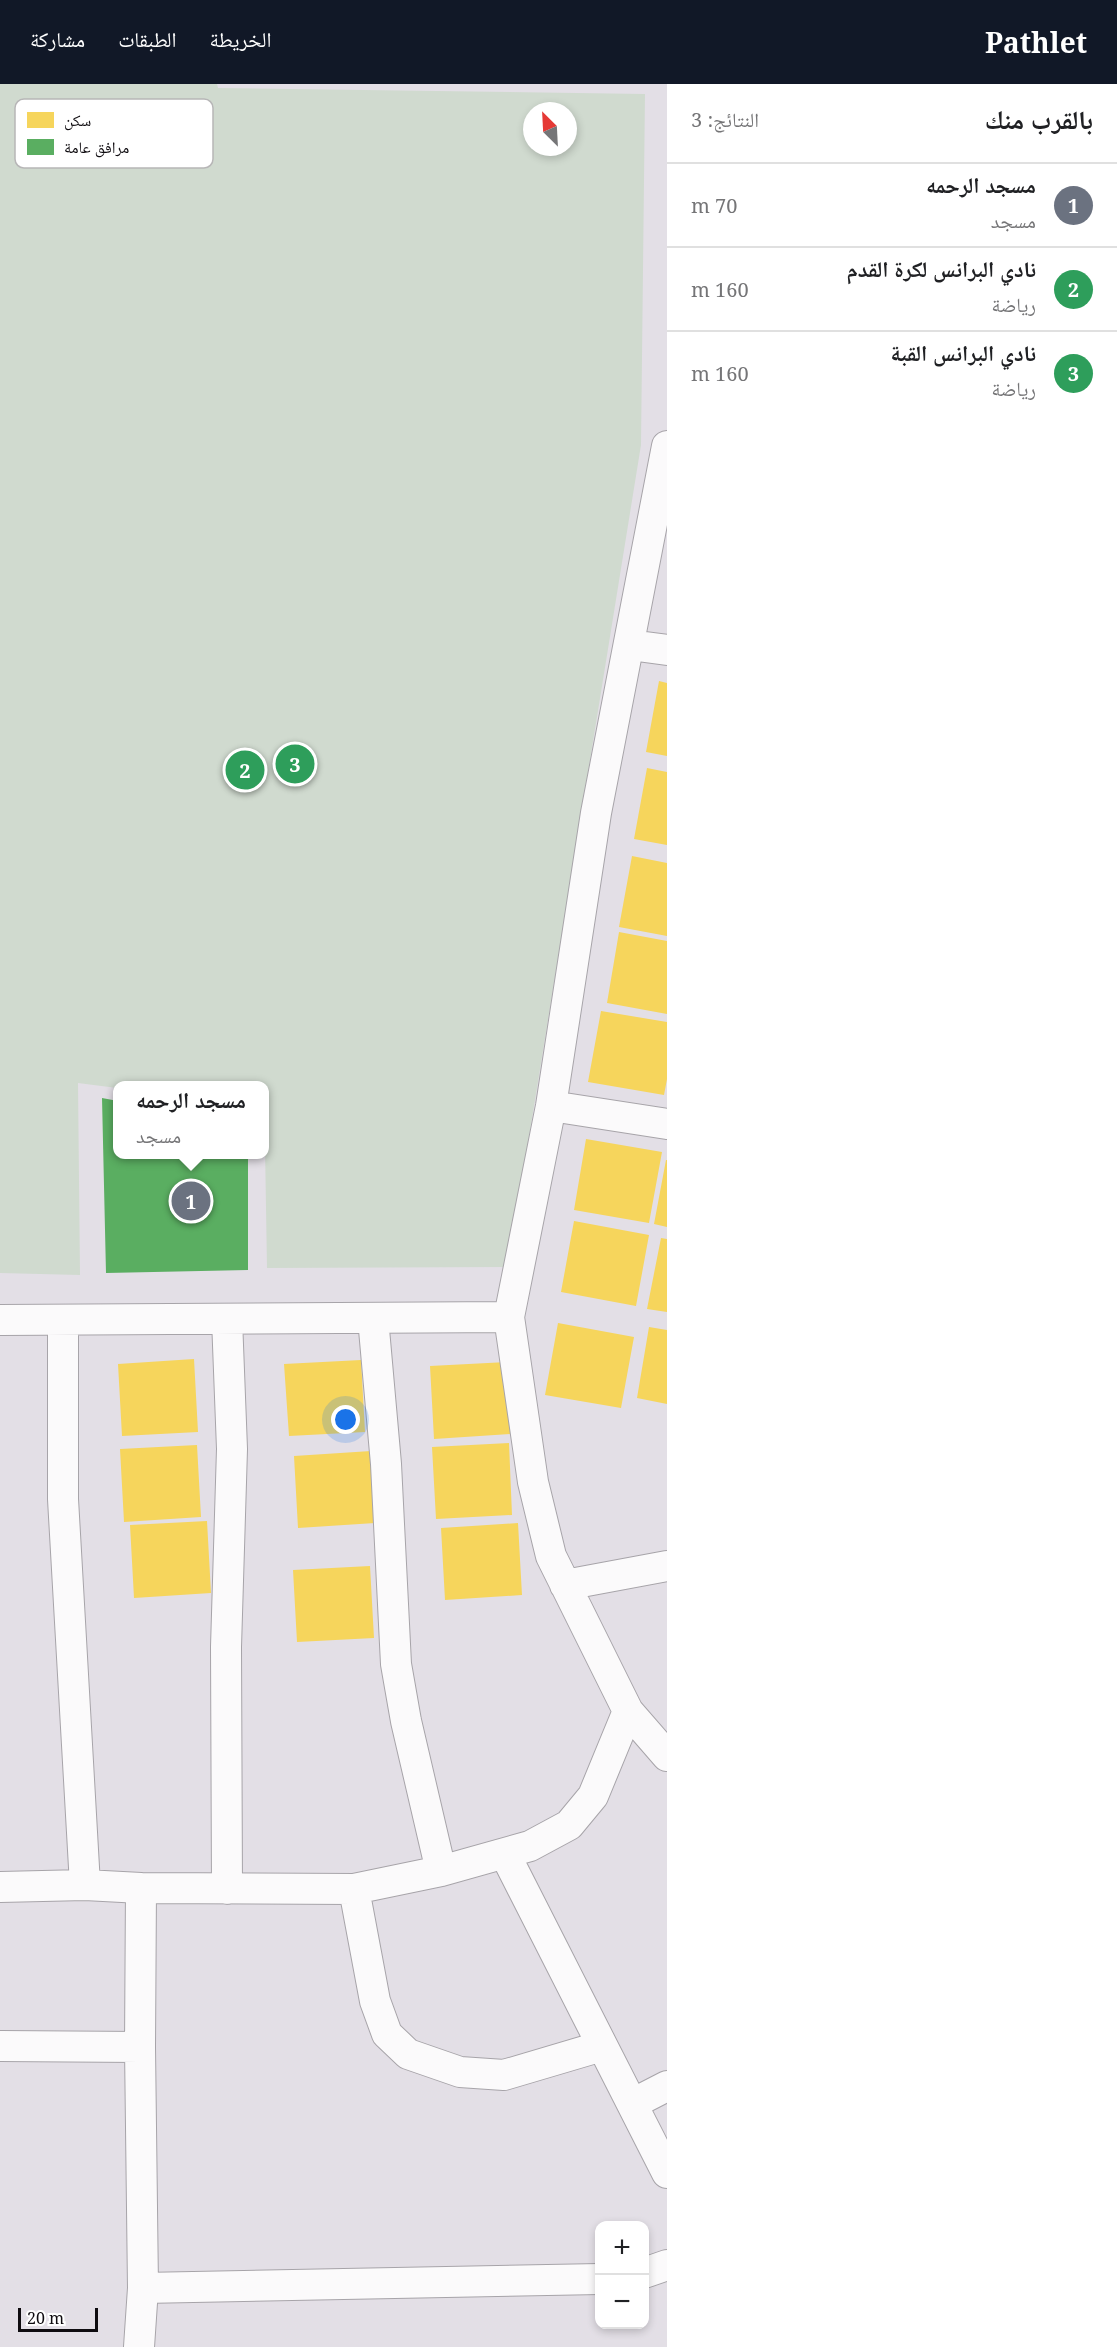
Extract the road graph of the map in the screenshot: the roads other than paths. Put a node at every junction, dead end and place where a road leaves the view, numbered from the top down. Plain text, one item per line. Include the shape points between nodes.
1 (667, 446) edge
2 (630, 645) junction
3 (667, 650) edge
4 (551, 1106) junction
5 (667, 1124) edge
6 (373, 1317) junction
7 (509, 1317) junction
8 (227, 1319) junction
9 (0, 1320) edge
10 (63, 1320) junction
11 (667, 1566) edge
12 (565, 1585) junction
13 (628, 1711) junction
14 (667, 1756) edge
15 (505, 1854) junction
16 (441, 1871) junction
17 (85, 1885) junction
18 (0, 1887) edge
19 (141, 1888) junction
20 (227, 1888) junction
21 (354, 1889) junction
22 (0, 2046) edge
23 (602, 2046) junction
24 (140, 2047) junction
25 (667, 2086) edge
26 (632, 2104) junction
27 (667, 2173) edge
28 (667, 2265) edge
29 (649, 2272) edge
30 (595, 2279) edge
31 (143, 2288) junction
32 (139, 2347) edge

1 - 2 street
2 - 3 street
2 - 4 street via 596,813
4 - 5 street
4 - 7 street
6 - 7 street
6 - 8 street
6 - 16 street via 386,1464 396,1664
7 - 12 street via 533,1482 551,1556
8 - 10 street
8 - 20 street via 232,1449 226,1647
9 - 10 street
10 - 17 street via 63,1499
11 - 12 street
12 - 13 street
13 - 14 street
13 - 15 street via 593,1796 569,1825 530,1846
15 - 16 street
15 - 23 street
16 - 21 street
17 - 18 street
17 - 19 street
19 - 20 street
19 - 24 street
20 - 21 street
21 - 23 street via 375,2001 387,2034 408,2054 460,2073 504,2075
22 - 24 street
23 - 26 street
24 - 31 street
25 - 26 street
26 - 27 street
28 - 29 street
30 - 31 street
31 - 32 street

